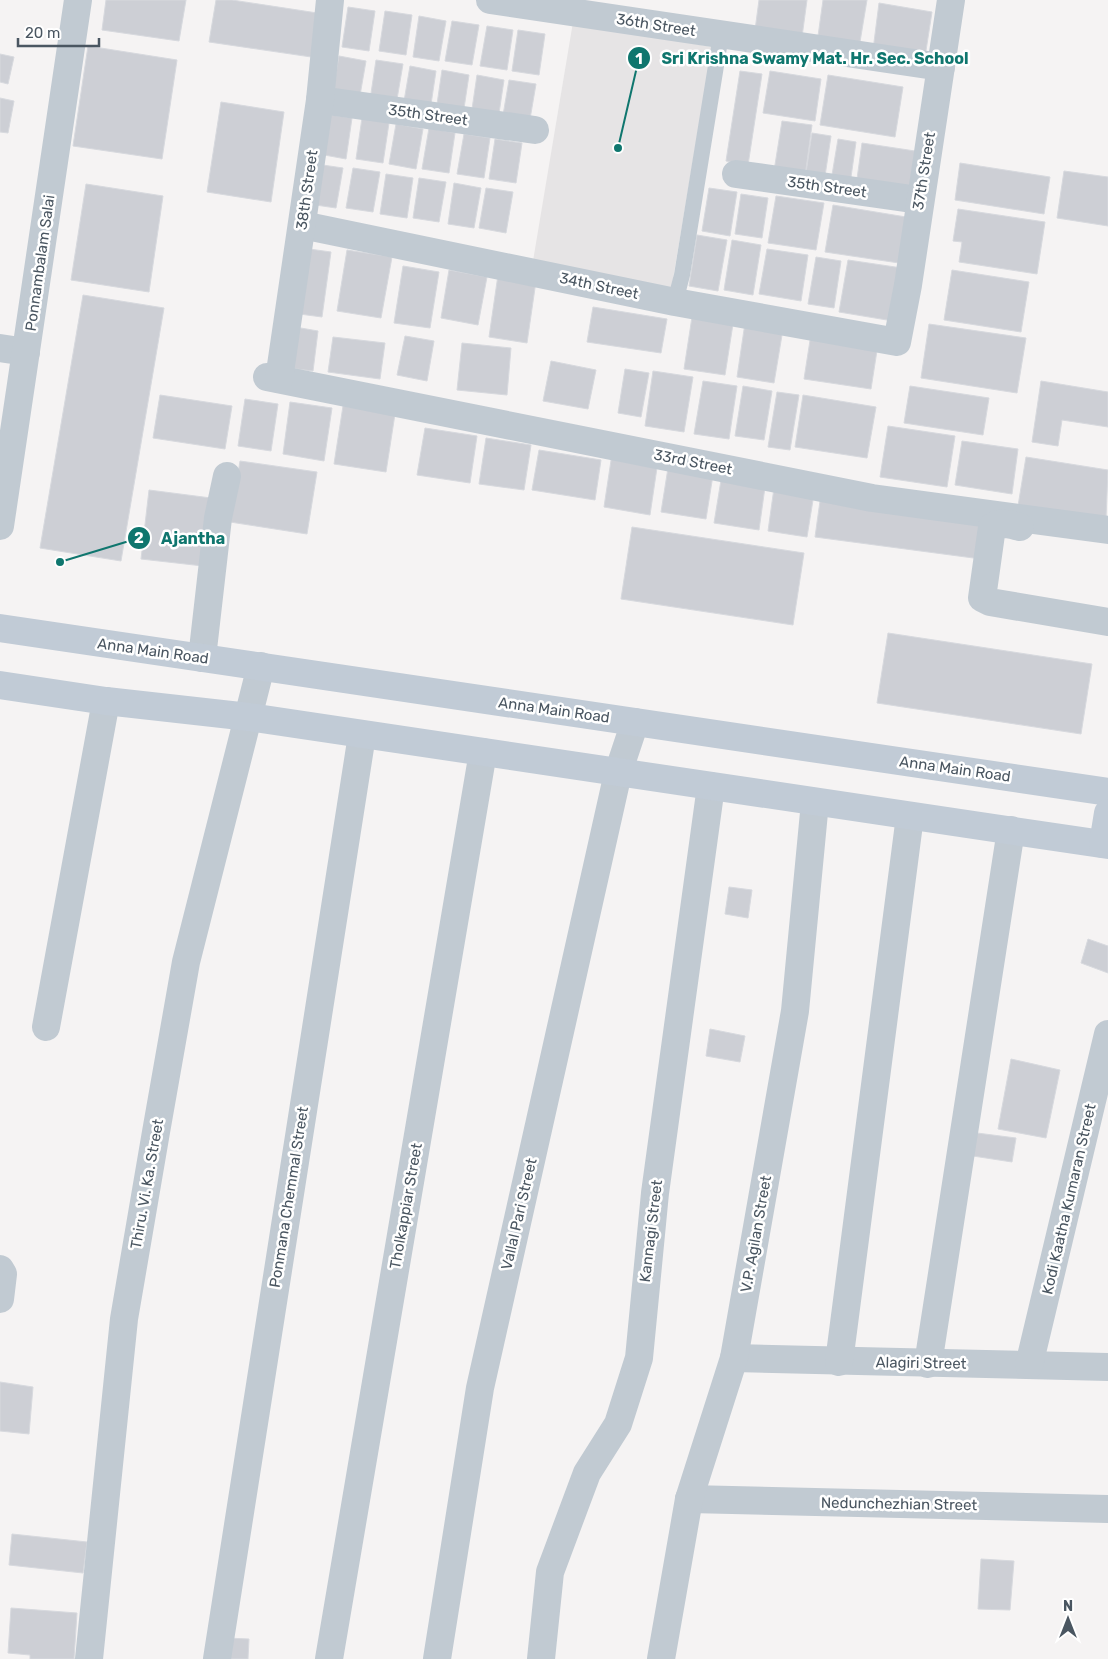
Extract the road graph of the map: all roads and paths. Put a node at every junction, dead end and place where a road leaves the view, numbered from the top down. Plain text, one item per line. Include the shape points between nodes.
1 (78, 0) edge
2 (330, 0) edge
3 (490, 0) edge
4 (951, 0) edge
5 (721, 35) junction
6 (941, 67) junction
7 (320, 100) junction
8 (535, 130) dead end
9 (736, 174) dead end
10 (919, 200) junction
11 (302, 226) junction
12 (675, 302) junction
13 (897, 342) joint
14 (0, 348) edge
15 (26, 352) junction
16 (273, 378) joint
17 (227, 476) dead end
18 (0, 526) edge
19 (1108, 530) edge
20 (1108, 546) edge
21 (1108, 622) edge
22 (0, 628) edge
23 (202, 658) junction
24 (261, 666) junction
25 (0, 685) edge
26 (106, 701) junction
27 (249, 717) junction
28 (635, 722) junction
29 (362, 735) junction
30 (483, 752) junction
31 (618, 773) junction
32 (711, 786) junction
33 (1108, 792) edge
34 (815, 802) junction
35 (1108, 813) edge
36 (910, 816) junction
37 (1011, 830) junction
38 (1106, 845) edge
39 (46, 1027) dead end
40 (1108, 1034) edge
41 (734, 1358) junction
42 (839, 1362) junction
43 (928, 1364) junction
44 (1029, 1365) junction
45 (1108, 1367) edge
46 (689, 1499) junction
47 (1108, 1508) edge
48 (89, 1659) edge
49 (217, 1659) edge
50 (329, 1659) edge
51 (437, 1659) edge
52 (541, 1659) edge
53 (661, 1659) edge

1 - 15 street, Ponnambalam Salai
2 - 7 street, 38th Street
3 - 5 street, 36th Street
4 - 6 street, 37th Street
5 - 6 street, 36th Street
5 - 12 lane
6 - 10 street, 37th Street
7 - 8 street, 35th Street
7 - 11 street, 38th Street
9 - 10 street, 35th Street
10 - 13 street, 37th Street
11 - 12 street, 34th Street
11 - 16 street, 38th Street
12 - 13 street, 34th Street
14 - 15 street
15 - 18 street, Ponnambalam Salai
16 - 19 street, 33rd Street via 872,498
17 - 23 street via 218,518
20 - 21 street via 997,524 990,533 982,598
22 - 23 main road, Anna Main Road
23 - 24 main road, Anna Main Road
24 - 27 street, Thiru. Vi. Ka. Street
24 - 28 main road, Anna Main Road
25 - 26 main road
26 - 27 main road
26 - 39 street
27 - 29 main road
27 - 48 street, Thiru. Vi. Ka. Street via 186,962 124,1319
28 - 31 street, Vallal Pari Street
28 - 33 main road, Anna Main Road
29 - 30 main road
29 - 49 street, Ponmana Chemmal Street
30 - 31 main road
30 - 50 street, Tholkappiar Street
31 - 32 main road
31 - 51 street, Vallal Pari Street via 480,1388
32 - 34 main road
32 - 52 street, Kannagi Street via 655,1193 639,1358 618,1424 587,1473 550,1572
34 - 36 main road
34 - 41 street, V.P. Agilan Street via 795,1011
35 - 38 main road
36 - 37 main road
36 - 42 street
37 - 38 main road
37 - 43 street
40 - 44 street, Kodi Kaatha Kumaran Street
41 - 42 street, Alagiri Street
41 - 46 street, V.P. Agilan Street
42 - 43 street, Alagiri Street
43 - 44 street, Alagiri Street
44 - 45 street, Alagiri Street
46 - 47 street, Nedunchezhian Street
46 - 53 street, V.P. Agilan Street

